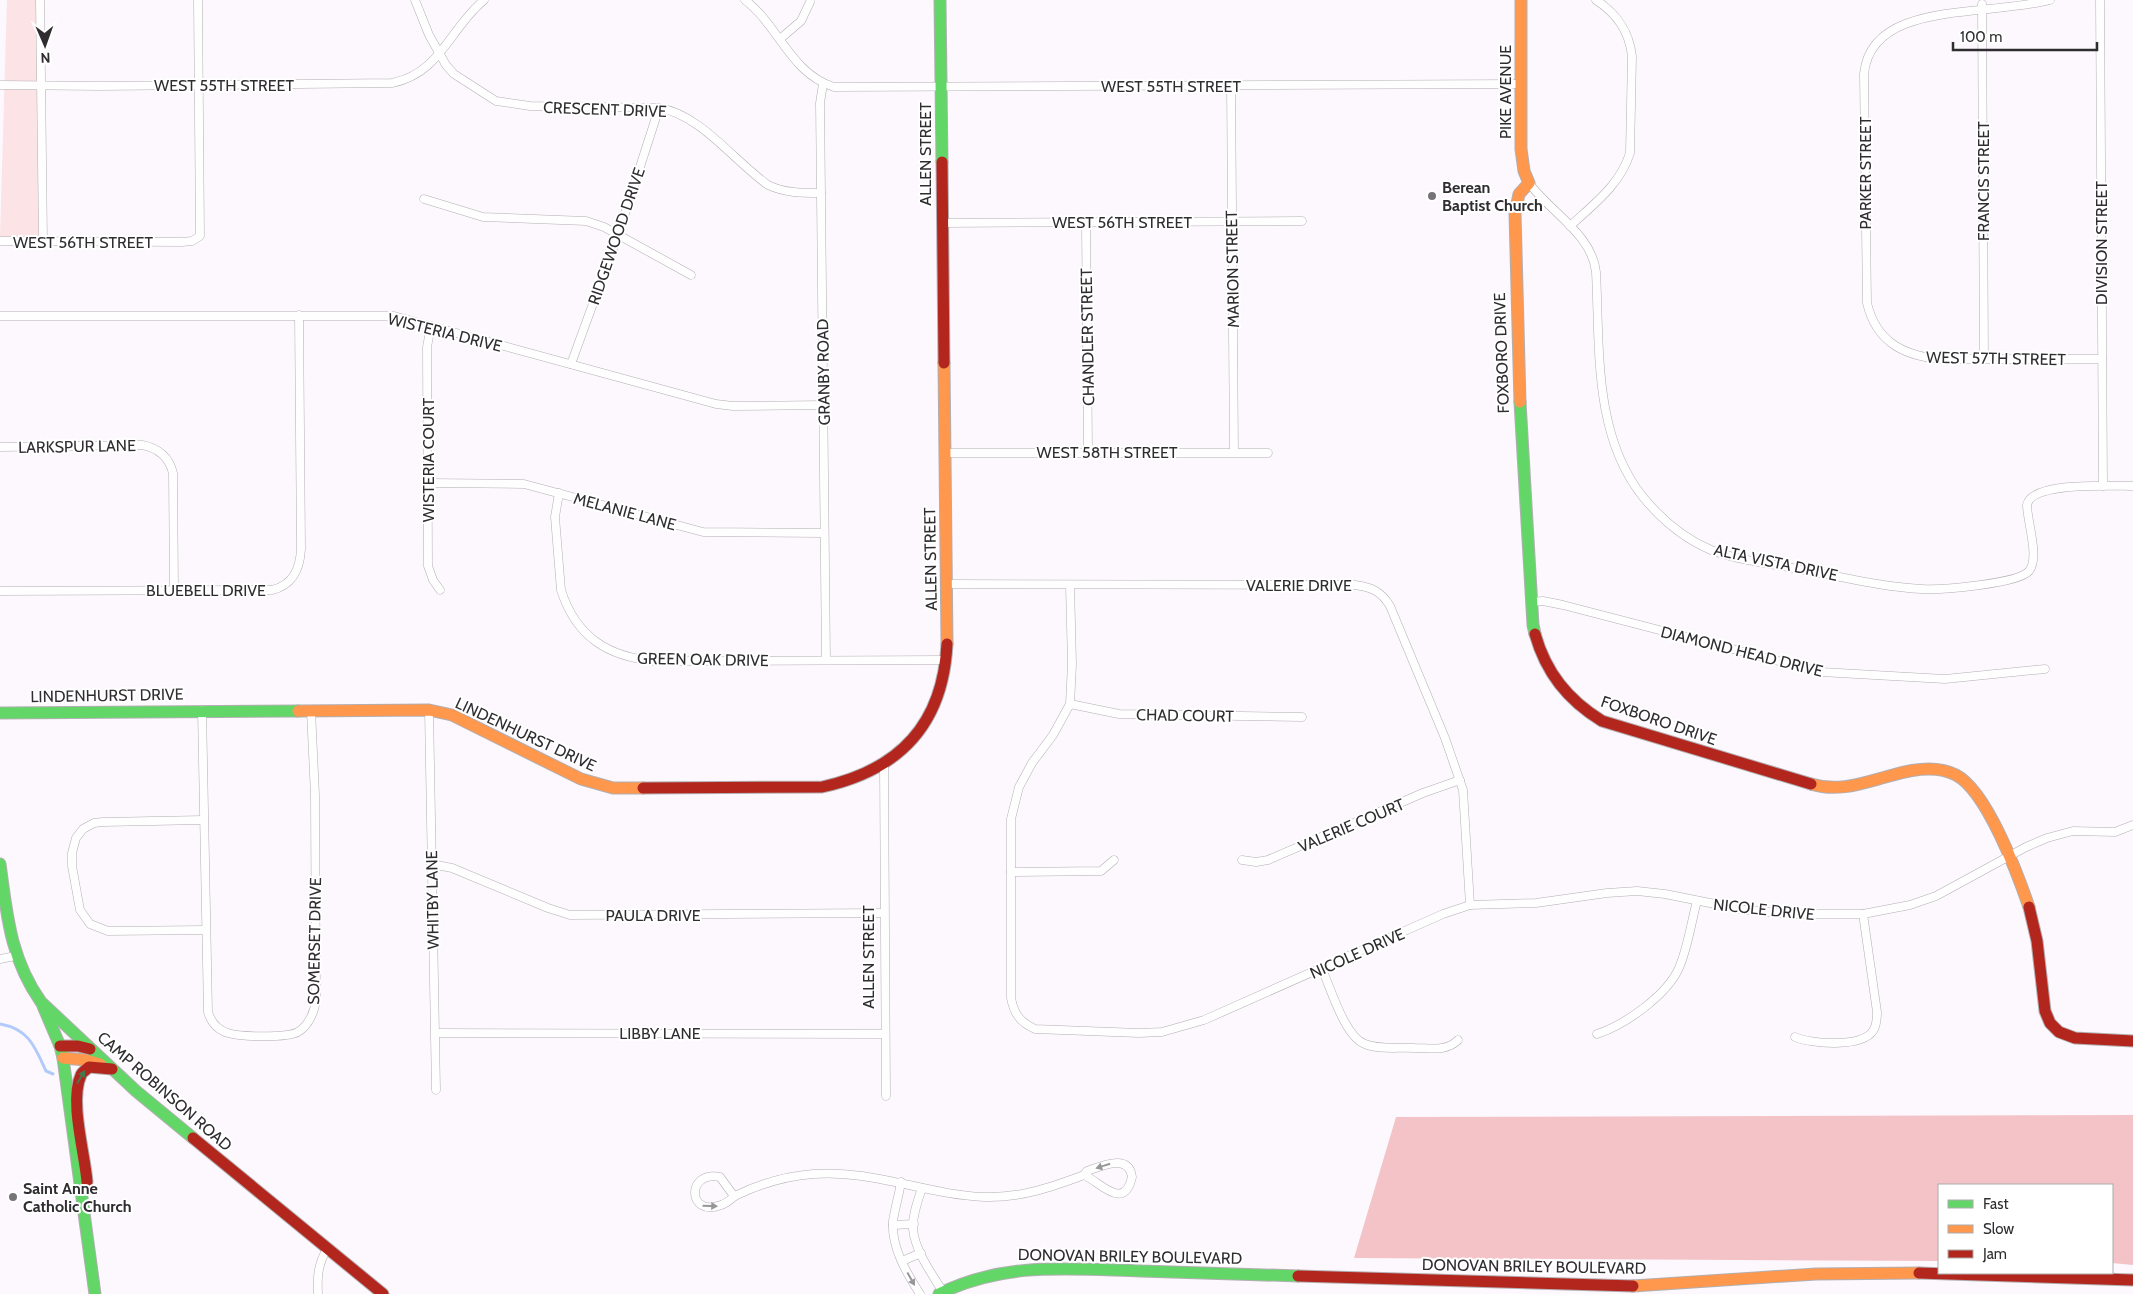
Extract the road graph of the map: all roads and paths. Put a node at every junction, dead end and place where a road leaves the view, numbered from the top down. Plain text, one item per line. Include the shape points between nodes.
1 (40, 0) edge
2 (198, 0) edge
3 (415, 0) edge
4 (484, 0) edge
5 (745, 0) edge
6 (940, 0) edge
7 (1521, 0) edge
8 (1596, 0) edge
9 (2050, 0) edge
10 (2100, 0) edge
11 (810, 2) dead end
12 (1956, 4) dead end
13 (1982, 4) junction
14 (1886, 23) dead end
15 (780, 39) junction
16 (440, 56) junction
17 (823, 84) junction
18 (1520, 84) junction
19 (0, 85) edge
20 (199, 85) junction
21 (1230, 85) junction
22 (41, 86) junction
23 (941, 88) junction
24 (659, 108) junction
25 (1529, 183) junction
26 (821, 194) junction
27 (424, 199) dead end
28 (1231, 221) junction
29 (1302, 221) dead end
30 (1086, 222) junction
31 (942, 223) junction
32 (1570, 226) junction
33 (618, 235) junction
34 (43, 240) junction
35 (0, 241) edge
36 (691, 276) dead end
37 (298, 315) junction
38 (0, 316) edge
39 (431, 326) junction
40 (1893, 345) joint
41 (1984, 359) junction
42 (2102, 359) junction
43 (571, 364) junction
44 (823, 405) junction
45 (0, 447) edge
46 (945, 452) junction
47 (1088, 452) junction
48 (1234, 452) junction
49 (1268, 452) dead end
50 (428, 483) junction
51 (2103, 486) junction
52 (2133, 486) edge
53 (559, 493) junction
54 (824, 534) junction
55 (947, 584) junction
56 (1070, 585) junction
57 (174, 590) junction
58 (440, 590) dead end
59 (0, 591) edge
60 (1531, 602) junction
61 (826, 660) junction
62 (946, 660) junction
63 (2045, 669) dead end
64 (1070, 704) junction
65 (202, 710) junction
66 (311, 710) junction
67 (430, 710) junction
68 (0, 713) edge
69 (1302, 717) dead end
70 (884, 765) junction
71 (1460, 780) junction
72 (203, 820) junction
73 (2133, 825) edge
74 (2008, 856) junction
75 (1114, 860) dead end
76 (1242, 860) dead end
77 (0, 864) edge
78 (431, 864) junction
79 (1011, 872) junction
80 (1696, 901) junction
81 (1470, 905) junction
82 (884, 913) junction
83 (1863, 914) junction
84 (205, 930) junction
85 (15, 956) junction
86 (0, 959) edge
87 (1322, 969) junction
88 (41, 1002) junction
89 (436, 1033) junction
90 (885, 1034) junction
91 (1597, 1034) dead end
92 (1794, 1037) dead end
93 (1458, 1040) dead end
94 (2133, 1041) edge
95 (60, 1046) junction
96 (90, 1049) junction
97 (62, 1058) junction
98 (112, 1069) junction
99 (436, 1090) dead end
100 (886, 1096) dead end
101 (1084, 1175) junction
102 (901, 1182) junction
103 (922, 1188) junction
104 (82, 1192) junction
105 (734, 1196) junction
106 (914, 1224) junction
107 (894, 1225) junction
108 (327, 1249) junction
109 (921, 1253) junction
110 (902, 1261) junction
111 (2133, 1280) edge
112 (941, 1293) edge
113 (95, 1294) edge
114 (318, 1294) edge
115 (383, 1294) edge
116 (920, 1294) edge

1 - 22 street
2 - 20 street
3 - 16 street, CRESCENT DRIVE
4 - 16 street, WEST 55TH STREET via 468,15
5 - 15 street
6 - 23 street, ALLEN STREET
7 - 18 street, PIKE AVENUE
8 - 32 street via 1620,21 1630,42 1630,153 1626,166 1610,190
9 - 13 street via 2029,4
10 - 42 street, DIVISION STREET
11 - 15 street via 801,21
12 - 13 street
13 - 41 street, FRANCIS STREET
14 - 40 street, PARKER STREET via 1872,42 1865,64 1865,282 1867,303 1875,324
15 - 17 street via 800,68
16 - 20 street, WEST 55TH STREET via 418,75 392,83
16 - 24 street, CRESCENT DRIVE via 454,74 487,96 507,104
17 - 23 street, WEST 55TH STREET via 851,88
17 - 26 street, GRANBY ROAD via 820,102
18 - 21 street, WEST 55TH STREET
18 - 25 street, PIKE AVENUE via 1521,149
19 - 22 street, WEST 55TH STREET
20 - 22 street, WEST 55TH STREET
20 - 34 street, WEST 56TH STREET via 201,232 197,240
21 - 23 street, WEST 55TH STREET
21 - 28 street, MARION STREET
22 - 34 street
23 - 31 street, ALLEN STREET
24 - 26 street, CRESCENT DRIVE via 681,114 778,190
24 - 33 street, RIDGEWOOD DRIVE
25 - 32 street, ALTA VISTA DRIVE
25 - 60 street, FOXBORO DRIVE via 1516,203 1515,240 1518,373
26 - 44 street, GRANBY ROAD
27 - 33 street via 483,217 586,221
28 - 29 street, WEST 56TH STREET
28 - 30 street, WEST 56TH STREET
28 - 48 street, MARION STREET
30 - 31 street, WEST 56TH STREET
30 - 47 street, CHANDLER STREET
31 - 46 street, ALLEN STREET
32 - 51 street, ALTA VISTA DRIVE via 1585,244 1596,268 1602,386 1617,454 1643,496 1686,536 1726,555 1908,588 1944,589 2018,578 2030,570 2033,559 2027,509 2034,494 2062,488
33 - 36 street
33 - 43 street, RIDGEWOOD DRIVE
34 - 35 street, WEST 56TH STREET
37 - 38 street, WISTERIA DRIVE
37 - 39 street, WISTERIA DRIVE via 394,316
37 - 57 street, BLUEBELL DRIVE via 301,549 298,569 286,585 272,590
39 - 43 street, WISTERIA DRIVE
39 - 50 street, WISTERIA COURT via 427,347
40 - 41 street, WEST 57TH STREET via 1921,357
41 - 42 street, WEST 57TH STREET
42 - 51 street, DIVISION STREET
43 - 44 street, WISTERIA DRIVE via 716,404
44 - 54 street, GRANBY ROAD
45 - 57 street, LARKSPUR LANE via 142,445 159,451 172,473
46 - 47 street, WEST 58TH STREET
46 - 55 street, ALLEN STREET
47 - 48 street, WEST 58TH STREET
48 - 49 street, WEST 58TH STREET
50 - 53 street, MELANIE LANE via 513,482
50 - 58 street, WISTERIA COURT via 428,566
51 - 52 street
53 - 54 street, MELANIE LANE via 703,532
53 - 61 street, GREEN OAK DRIVE via 555,517 559,580 564,602 584,632 608,650 637,660 655,661
54 - 61 street, GRANBY ROAD
55 - 56 street, VALERIE DRIVE
55 - 62 street, ALLEN STREET
56 - 64 street, NICOLE DRIVE
56 - 71 street, VALERIE DRIVE via 1350,585 1372,588 1383,595 1390,606
57 - 59 street, BLUEBELL DRIVE
60 - 63 street, DIAMOND HEAD DRIVE via 1563,605 1821,672 1945,679
60 - 74 street, FOXBORO DRIVE via 1538,646 1552,677 1574,703 1602,721 1816,786 1850,787 1926,768 1956,774 1970,784
61 - 62 street, GREEN OAK DRIVE
62 - 70 street, ALLEN STREET via 942,686 930,714 910,740
64 - 69 street, CHAD COURT via 1119,714
64 - 79 street, NICOLE DRIVE via 1019,787 1011,819
65 - 66 street, LINDENHURST DRIVE
65 - 68 street, LINDENHURST DRIVE
65 - 72 street, SOMERSET DRIVE
66 - 67 street, LINDENHURST DRIVE
66 - 84 street, SOMERSET DRIVE via 315,794 316,999 312,1016 304,1027 298,1032 281,1035 235,1035 214,1025 207,1005
67 - 70 street, LINDENHURST DRIVE via 452,715 588,782 613,788 822,787 852,780
67 - 78 street, WHITBY LANE
70 - 82 street, ALLEN STREET
71 - 76 street, VALERIE COURT via 1268,860
71 - 81 street, VALERIE DRIVE via 1465,808
72 - 84 street, SOMERSET DRIVE
72 - 84 street via 94,823 78,833 72,859 81,913 96,927 112,931
73 - 74 street, NICOLE DRIVE via 2115,832 2060,834
74 - 83 street, NICOLE DRIVE via 1936,896 1910,905
74 - 94 street, FOXBORO DRIVE via 2034,922 2047,1018 2055,1029 2076,1039
75 - 79 street via 1096,871
77 - 85 street, CAMP ROBINSON ROAD
78 - 82 street, PAULA DRIVE via 452,868 570,914
78 - 89 street, WHITBY LANE
79 - 87 street, NICOLE DRIVE via 1012,998 1021,1021 1035,1029 1139,1033 1173,1030
80 - 81 street, NICOLE DRIVE via 1631,891 1536,903
80 - 83 street, NICOLE DRIVE via 1792,914
80 - 91 street via 1681,962 1672,980 1633,1016
81 - 87 street, NICOLE DRIVE
82 - 90 street, ALLEN STREET
83 - 92 street via 1877,1012 1873,1031 1856,1040 1831,1043 1815,1043
85 - 86 street
85 - 88 street, CAMP ROBINSON ROAD via 29,988
87 - 93 street via 1345,1023 1363,1044 1440,1048 1451,1046
88 - 95 street
88 - 96 street, CAMP ROBINSON ROAD
89 - 90 street, LIBBY LANE
89 - 99 street, WHITBY LANE
90 - 100 street, ALLEN STREET
95 - 96 street
95 - 97 street
96 - 98 street, CAMP ROBINSON ROAD
97 - 98 street via 86,1060
97 - 104 street
104 -> 98 street via 87,1178 76,1083 89,1067
98 - 108 street, CAMP ROBINSON ROAD
101 -> 101 street via 1116,1194 1123,1192 1132,1177 1126,1165 1114,1162
101 - 103 street via 1042,1191 1007,1196 964,1196
102 - 103 street
102 - 105 street via 855,1174 814,1174 778,1180
102 - 107 street
103 - 106 street
104 - 113 street
105 -> 105 street via 720,1177 710,1175 696,1186 696,1202 708,1207 727,1203
106 - 107 street
106 - 109 street
107 - 110 street via 895,1244
108 - 114 street via 317,1276
108 - 115 street, CAMP ROBINSON ROAD
109 - 110 street
109 - 112 street
110 -> 116 street
111 - 112 street, DONOVAN BRILEY BOULEVARD via 1878,1273 1620,1286 1039,1268 999,1272

